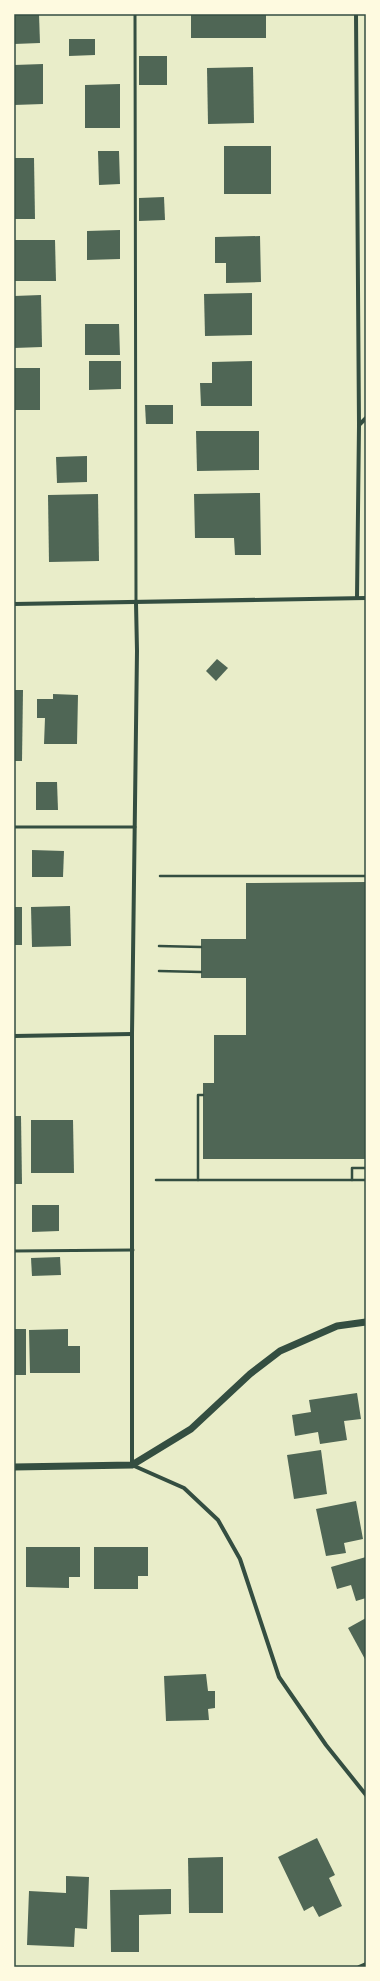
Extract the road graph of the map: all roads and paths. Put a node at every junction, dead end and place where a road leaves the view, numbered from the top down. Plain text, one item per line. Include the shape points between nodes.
1 (134, 14) edge
2 (356, 14) edge
3 (366, 418) edge
4 (359, 425) junction
5 (357, 598) junction
6 (366, 598) edge
7 (136, 603) junction
8 (14, 604) edge
9 (14, 827) edge
10 (135, 827) junction
11 (160, 876) dead end
12 (366, 876) edge
13 (159, 946) dead end
14 (201, 947) dead end
15 (159, 971) dead end
16 (201, 972) dead end
17 (132, 1034) junction
18 (14, 1036) edge
19 (203, 1095) dead end
20 (366, 1168) edge
21 (156, 1180) dead end
22 (198, 1180) junction
23 (352, 1180) junction
24 (366, 1180) edge
25 (133, 1250) junction
26 (14, 1251) edge
27 (366, 1322) edge
28 (132, 1465) junction
29 (14, 1466) edge
30 (366, 1795) edge
31 (366, 1964) edge
32 (359, 1967) edge

1 - 7 lane
2 - 4 street
3 - 4 street
4 - 5 street
5 - 6 street
5 - 7 street
7 - 8 street
7 - 10 street
9 - 10 lane
10 - 17 street
11 - 12 path
13 - 14 path
15 - 16 path
17 - 18 street
17 - 25 street
19 - 22 path via 198,1095
20 - 23 path via 352,1168
21 - 22 path
22 - 23 path
23 - 24 path
25 - 26 lane
25 - 28 street
27 - 28 street via 337,1326 280,1351 250,1374 191,1429
28 - 29 street
28 - 30 street via 184,1488 218,1520 240,1559 279,1677 326,1745
31 - 32 street

